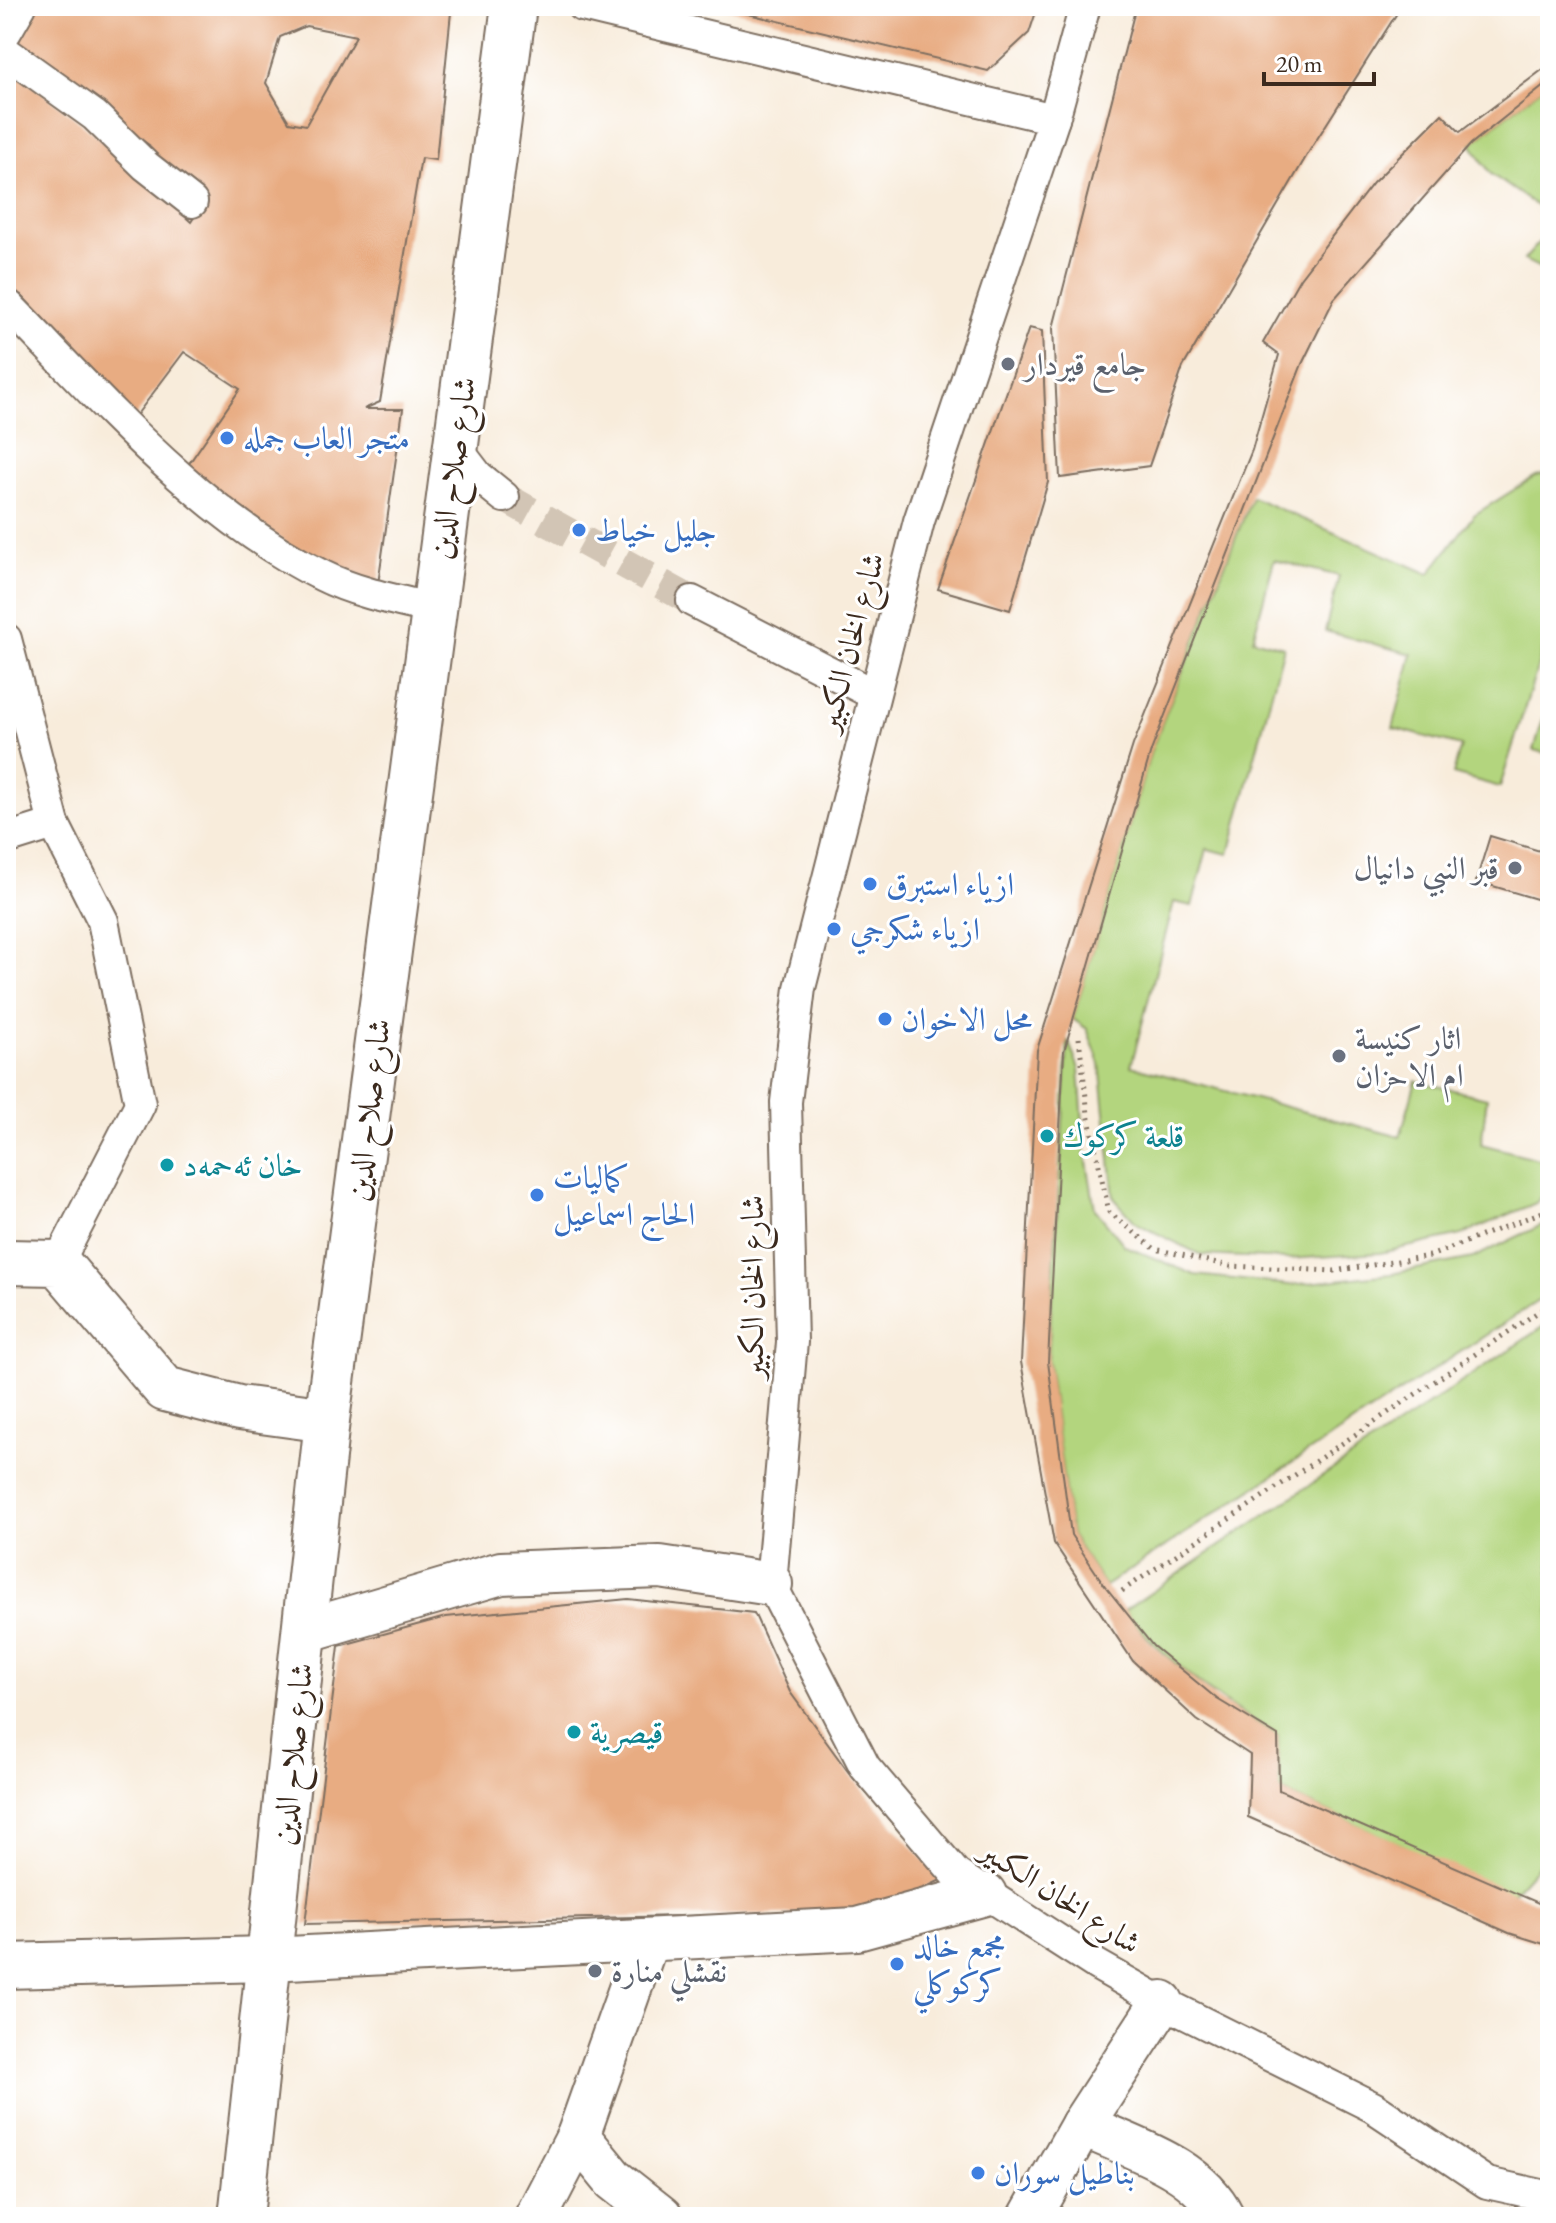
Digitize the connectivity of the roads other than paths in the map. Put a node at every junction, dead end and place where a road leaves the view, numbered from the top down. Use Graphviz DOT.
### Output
graph roads {
  1 [pos="21,6"];
  2 [pos="582,6"];
  3 [pos="1085,6"];
  4 [pos="506,8"];
  5 [pos="6,32"];
  6 [pos="6,52"];
  7 [pos="1054,119"];
  8 [pos="192,202"];
  9 [pos="9,306"];
  10 [pos="455,446"];
  11 [pos="504,497"];
  12 [pos="692,601"];
  13 [pos="434,609"];
  14 [pos="6,639"];
  15 [pos="873,694"];
  16 [pos="54,824"];
  17 [pos="6,839"];
  18 [pos="6,1262"];
  19 [pos="58,1263"];
  20 [pos="327,1420"];
  21 [pos="771,1584"];
  22 [pos="305,1631"];
  23 [pos="985,1894"];
  24 [pos="647,1941"];
  25 [pos="269,1959"];
  26 [pos="6,1966"];
  27 [pos="1162,2002"];
  28 [pos="1082,2125"];
  29 [pos="578,2136"];
  30 [pos="1550,2197"];
  31 [pos="241,2217"];
  32 [pos="536,2217"];
  33 [pos="661,2217"];
  34 [pos="1030,2217"];
  35 [pos="1223,2217"];
  1 -- 5 [label="street"];
  2 -- 7 [label="street"];
  3 -- 7 [label="street, شارع الخان الكبير"];
  4 -- 10 [label="street, شارع صلاح الدين"];
  6 -- 8 [label="street"];
  7 -- 15 [label="street, شارع الخان الكبير"];
  9 -- 13 [label="street"];
  10 -- 11 [label="street"];
  10 -- 13 [label="street, شارع صلاح الدين"];
  12 -- 15 [label="street"];
  13 -- 20 [label="street, شارع صلاح الدين"];
  14 -- 16 [label="street"];
  15 -- 21 [label="street, شارع الخان الكبير"];
  16 -- 17 [label="street"];
  16 -- 19 [label="street"];
  18 -- 19 [label="street"];
  19 -- 20 [label="street"];
  20 -- 22 [label="street, شارع صلاح الدين"];
  21 -- 22 [label="street"];
  21 -- 23 [label="street, شارع الخان الكبير"];
  22 -- 25 [label="street, شارع صلاح الدين"];
  23 -- 24 [label="street"];
  23 -- 27 [label="street, شارع الخان الكبير"];
  24 -- 25 [label="street"];
  24 -- 29 [label="street"];
  25 -- 26 [label="street"];
  25 -- 31 [label="street, شارع صلاح الدين"];
  27 -- 28 [label="street"];
  27 -- 30 [label="street, شارع الخان الكبير"];
  28 -- 34 [label="street"];
  28 -- 35 [label="street"];
  29 -- 32 [label="street"];
  29 -- 33 [label="street"];
}
